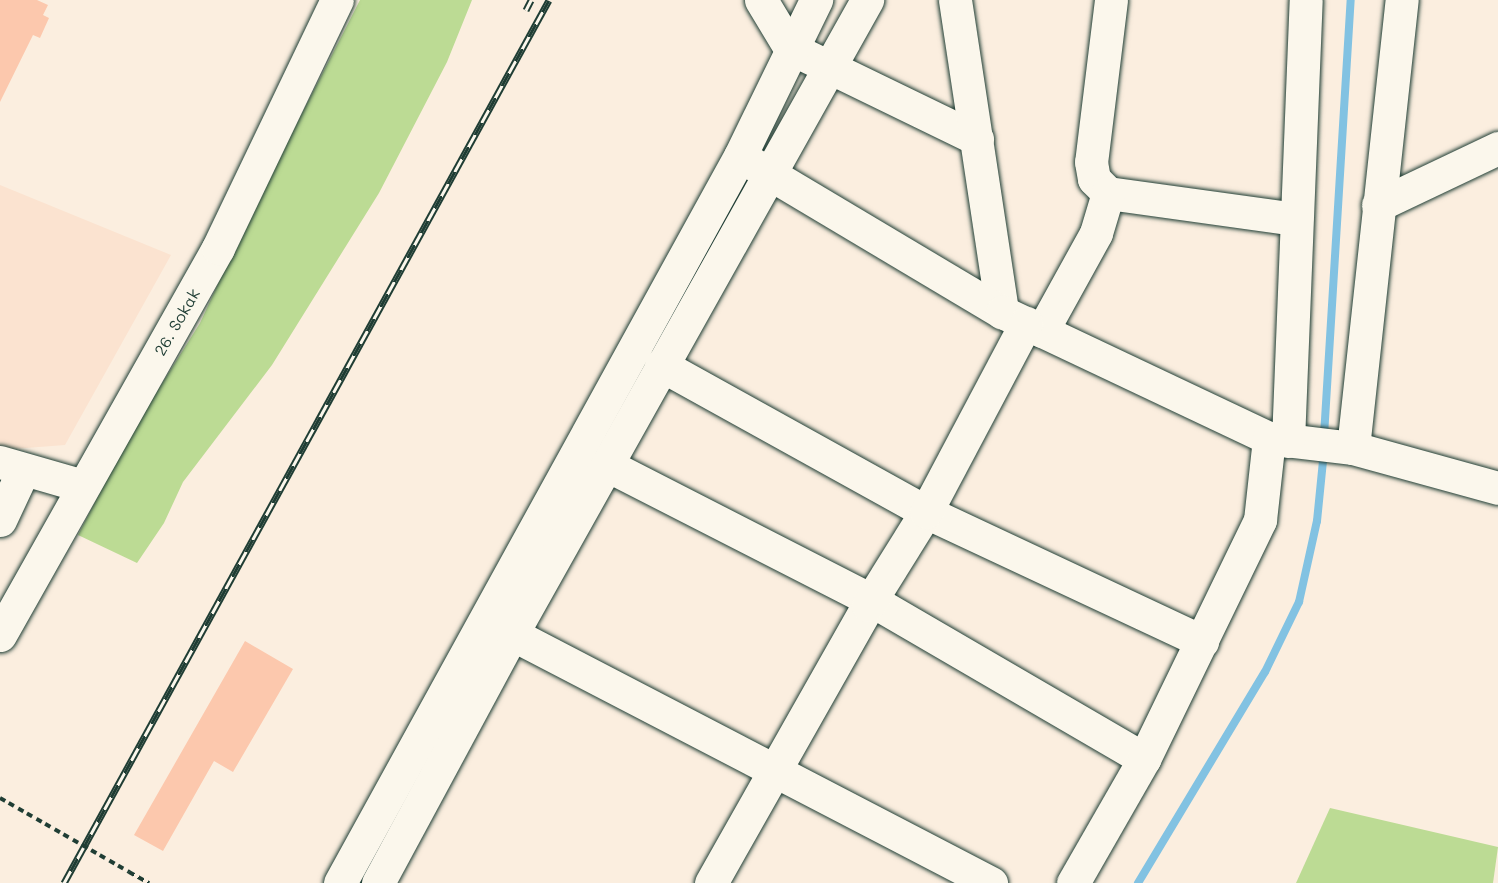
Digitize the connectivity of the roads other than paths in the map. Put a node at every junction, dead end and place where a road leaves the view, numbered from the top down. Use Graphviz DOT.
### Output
graph roads {
  1 [pos="338,0"];
  2 [pos="761,0"];
  3 [pos="816,0"];
  4 [pos="867,0"];
  5 [pos="955,0"];
  6 [pos="1112,0"];
  7 [pos="1306,0"];
  8 [pos="1401,0"];
  9 [pos="790,48"];
  10 [pos="830,67"];
  11 [pos="977,140"];
  12 [pos="1498,148"];
  13 [pos="740,156"];
  14 [pos="769,177"];
  15 [pos="1108,194"];
  16 [pos="1378,205"];
  17 [pos="1296,219"];
  18 [pos="1024,322"];
  19 [pos="661,365"];
  20 [pos="1285,441"];
  21 [pos="1344,446"];
  22 [pos="609,466"];
  23 [pos="12,467"];
  24 [pos="82,486"];
  25 [pos="1498,488"];
  26 [pos="926,512"];
  27 [pos="0,520"];
  28 [pos="871,600"];
  29 [pos="512,634"];
  30 [pos="0,635"];
  31 [pos="1202,641"];
  32 [pos="1144,759"];
  33 [pos="777,771"];
  34 [pos="340,883"];
  35 [pos="378,883"];
  36 [pos="711,883"];
  37 [pos="991,883"];
  38 [pos="1072,883"];
  1 -- 24 [label="street, 26. Sokak"];
  2 -- 9 [label="street"];
  3 -- 9 [label="street"];
  4 -- 10 [label="street"];
  5 -- 11 [label="street"];
  6 -- 15 [label="street"];
  7 -- 17 [label="street"];
  8 -- 16 [label="street"];
  9 -- 10 [label="street"];
  9 -- 13 [label="street"];
  10 -- 11 [label="street"];
  10 -- 14 [label="street"];
  11 -- 18 [label="street"];
  12 -- 16 [label="street"];
  13 -- 14 [label="street"];
  13 -- 34 [label="street"];
  14 -- 18 [label="street"];
  14 -- 19 [label="street"];
  15 -- 17 [label="street"];
  15 -- 18 [label="street"];
  16 -- 21 [label="street"];
  17 -- 20 [label="street"];
  18 -- 20 [label="street"];
  18 -- 26 [label="street"];
  19 -- 22 [label="street"];
  19 -- 26 [label="street"];
  20 -- 21 [label="street"];
  20 -- 31 [label="street"];
  21 -- 25 [label="street"];
  22 -- 28 [label="street"];
  22 -- 29 [label="street"];
  23 -- 24 [label="street"];
  23 -- 27 [label="street"];
  24 -- 30 [label="street, 26. Sokak"];
  26 -- 28 [label="street"];
  26 -- 31 [label="street"];
  28 -- 32 [label="street"];
  28 -- 33 [label="street"];
  29 -- 33 [label="street"];
  29 -- 35 [label="street"];
  31 -- 32 [label="street"];
  32 -- 38 [label="street"];
  33 -- 36 [label="street"];
  33 -- 37 [label="street"];
}
